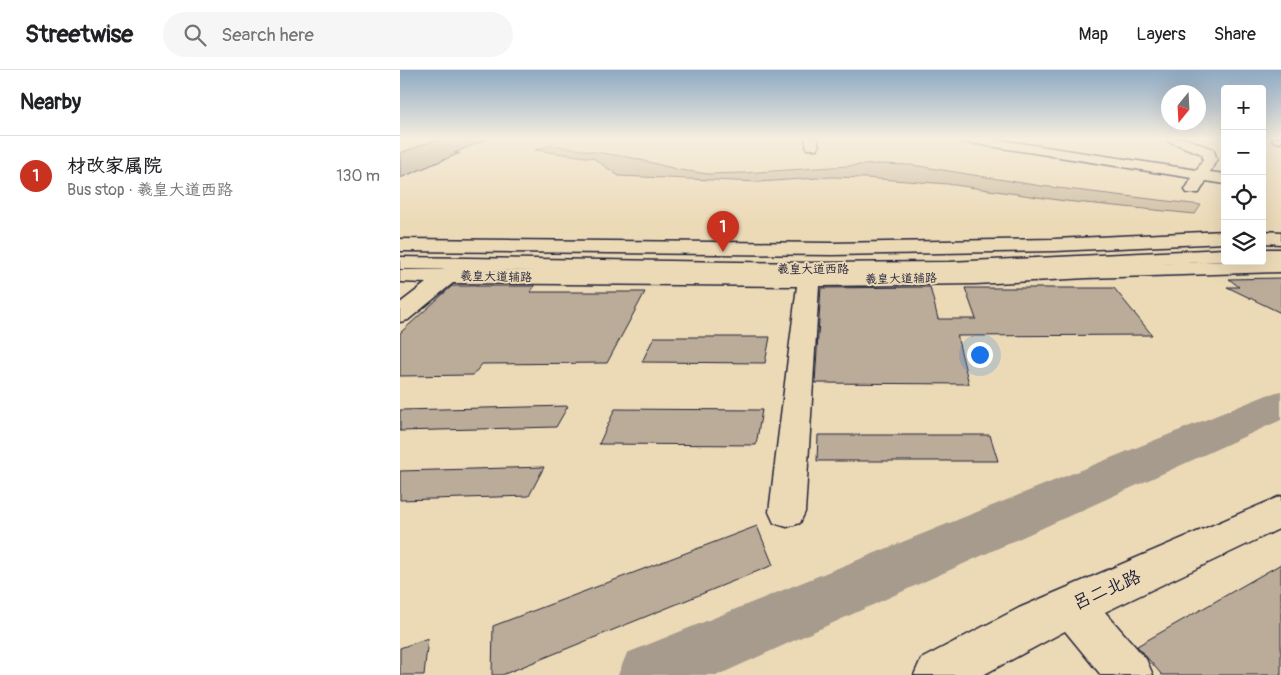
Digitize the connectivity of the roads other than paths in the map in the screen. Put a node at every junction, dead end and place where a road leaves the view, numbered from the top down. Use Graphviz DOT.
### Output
graph roads {
  1 [pos="1149,166"];
  2 [pos="1206,166"];
  3 [pos="1201,175"];
  4 [pos="1221,178"];
  5 [pos="1191,192"];
  6 [pos="1221,237"];
  7 [pos="1266,237"];
  8 [pos="1281,238"];
  9 [pos="400,245"];
  10 [pos="1221,246"];
  11 [pos="1266,246"];
  12 [pos="1281,246"];
  13 [pos="400,254"];
  14 [pos="1221,255"];
  15 [pos="1266,255"];
  16 [pos="1281,255"];
  17 [pos="400,263"];
  18 [pos="459,265"];
  19 [pos="1281,266"];
  20 [pos="400,276"];
  21 [pos="809,280"];
  22 [pos="400,315"];
  23 [pos="1281,511"];
  24 [pos="787,512"];
  25 [pos="1072,606"];
  26 [pos="937,675"];
  27 [pos="1130,675"];
  1 -- 3 [label="main road"];
  2 -- 3 [label="main road"];
  3 -- 4 [label="main road"];
  3 -- 5 [label="main road"];
  6 -- 9 [label="main road"];
  7 -- 8 [label="main road"];
  10 -- 18 [label="main road, 羲皇大道西路"];
  11 -- 12 [label="main road"];
  13 -- 18 [label="main road, 羲皇大道西路"];
  14 -- 18 [label="main road, 羲皇大道西路"];
  15 -- 16 [label="main road"];
  17 -- 18 [label="main road, 羲皇大道西路"];
  18 -- 20 [label="main road, 羲皇大道辅路"];
  18 -- 21 [label="main road, 羲皇大道辅路"];
  18 -- 22 [label="main road"];
  19 -- 21 [label="main road, 羲皇大道辅路"];
  21 -- 24 [label="main road"];
  23 -- 25 [label="main road, 吕二北路"];
  25 -- 26 [label="main road, 吕二北路"];
  25 -- 27 [label="main road"];
}
